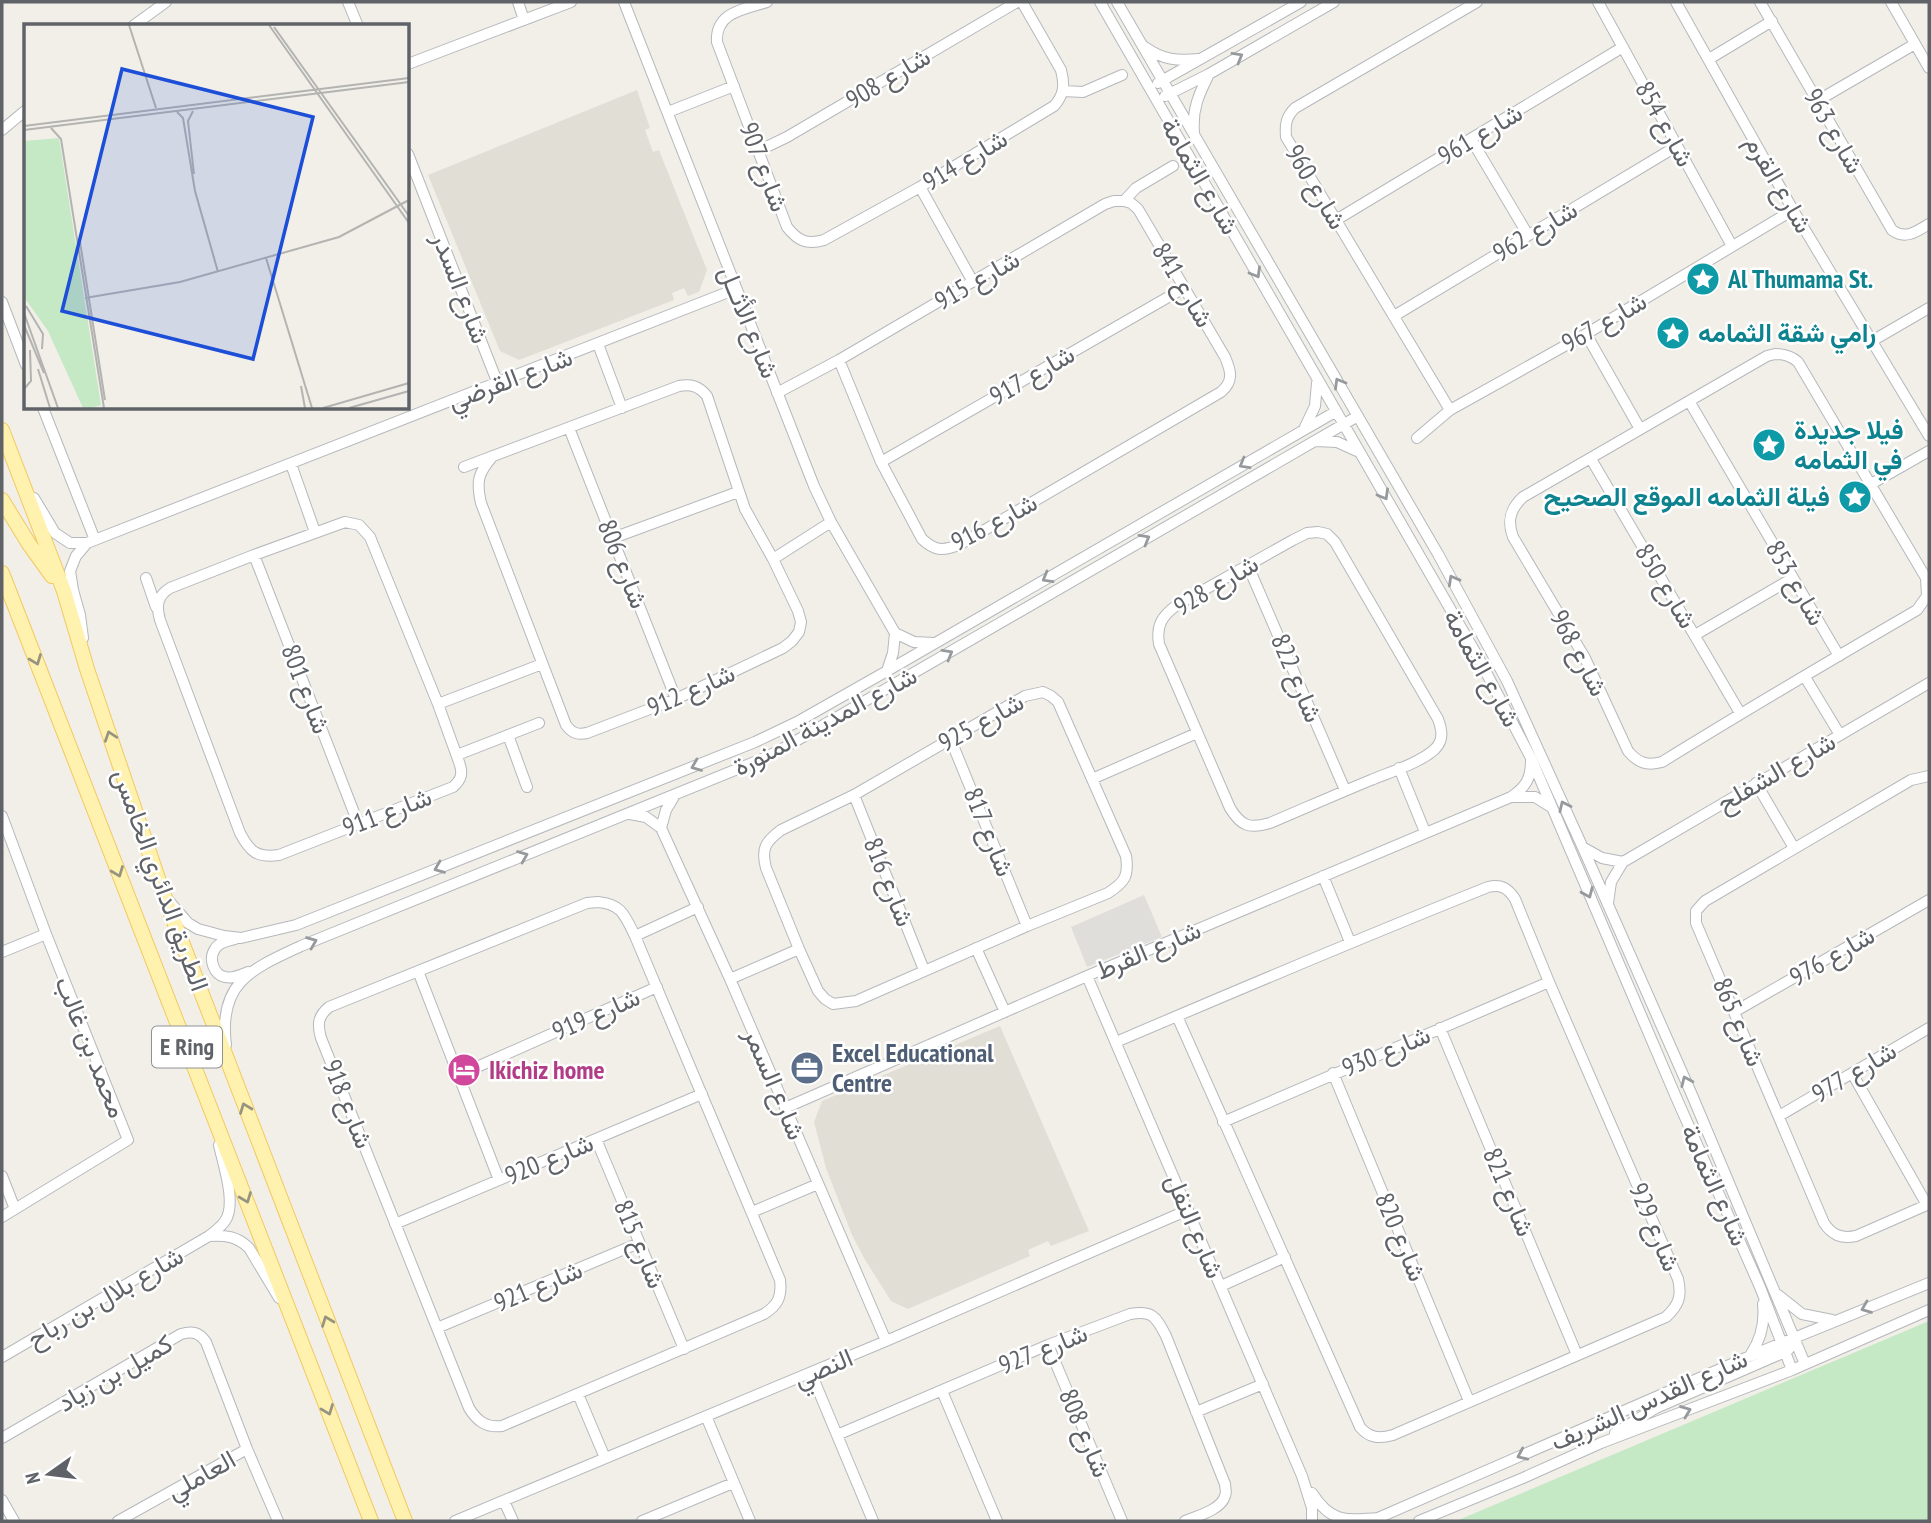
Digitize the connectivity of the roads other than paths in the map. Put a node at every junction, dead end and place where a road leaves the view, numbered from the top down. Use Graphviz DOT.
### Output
graph roads {
  1 [pos="166,2"];
  2 [pos="348,2"];
  3 [pos="517,2"];
  4 [pos="571,2"];
  5 [pos="624,2"];
  6 [pos="767,2"];
  7 [pos="1019,2"];
  8 [pos="1100,2"];
  9 [pos="1108,2"];
  10 [pos="1116,2"];
  11 [pos="1301,2"];
  12 [pos="1334,2"];
  13 [pos="1477,2"];
  14 [pos="1598,2"];
  15 [pos="1676,2"];
  16 [pos="1760,2"];
  17 [pos="1891,2"];
  18 [pos="524,20"];
  19 [pos="1772,22"];
  20 [pos="136,24"];
  21 [pos="357,24"];
  22 [pos="1916,44"];
  23 [pos="1142,45"];
  24 [pos="1623,47"];
  25 [pos="1202,59"];
  26 [pos="1709,59"];
  27 [pos="410,63"];
  28 [pos="1929,68"];
  29 [pos="1209,74"];
  30 [pos="1122,75"];
  31 [pos="1156,84"];
  32 [pos="734,86"];
  33 [pos="1063,90"];
  34 [pos="1171,93"];
  35 [pos="1156,100"];
  36 [pos="1817,101"];
  37 [pos="24,112"];
  38 [pos="668,112"];
  39 [pos="2,130"];
  40 [pos="1194,135"];
  41 [pos="1471,139"];
  42 [pos="1677,146"];
  43 [pos="758,151"];
  44 [pos="410,159"];
  45 [pos="1174,166"];
  46 [pos="920,187"];
  47 [pos="1124,201"];
  48 [pos="1793,210"];
  49 [pos="1336,220"];
  50 [pos="1929,224"];
  51 [pos="1528,235"];
  52 [pos="803,242"];
  53 [pos="1732,246"];
  54 [pos="973,282"];
  55 [pos="1184,288"];
  56 [pos="736,289"];
  57 [pos="2,302"];
  58 [pos="1929,308"];
  59 [pos="1394,316"];
  60 [pos="1586,334"];
  61 [pos="1872,341"];
  62 [pos="598,344"];
  63 [pos="839,359"];
  64 [pos="24,360"];
  65 [pos="1231,378"];
  66 [pos="1316,379"];
  67 [pos="498,383"];
  68 [pos="777,393"];
  69 [pos="1689,401"];
  70 [pos="622,408"];
  71 [pos="44,410"];
  72 [pos="1450,410"];
  73 [pos="1335,412"];
  74 [pos="1351,420"];
  75 [pos="569,428"];
  76 [pos="1640,429"];
  77 [pos="2,430"];
  78 [pos="1303,430"];
  79 [pos="1929,436"];
  80 [pos="1417,438"];
  81 [pos="1313,441"];
  82 [pos="1929,451"];
  83 [pos="10,452"];
  84 [pos="1359,452"];
  85 [pos="493,456"];
  86 [pos="1591,459"];
  87 [pos="881,462"];
  88 [pos="291,464"];
  89 [pos="464,467"];
  90 [pos="1871,484"];
  91 [pos="738,492"];
  92 [pos="2,500"];
  93 [pos="831,522"];
  94 [pos="315,532"];
  95 [pos="612,538"];
  96 [pos="91,542"];
  97 [pos="254,555"];
  98 [pos="773,559"];
  99 [pos="1248,566"];
  100 [pos="2,573"];
  101 [pos="146,578"];
  102 [pos="1793,578"];
  103 [pos="64,591"];
  104 [pos="2,593"];
  105 [pos="157,610"];
  106 [pos="895,633"];
  107 [pos="1695,635"];
  108 [pos="26,636"];
  109 [pos="935,643"];
  110 [pos="1839,656"];
  111 [pos="542,664"];
  112 [pos="87,668"];
  113 [pos="887,671"];
  114 [pos="1805,677"];
  115 [pos="1929,683"];
  116 [pos="676,699"];
  117 [pos="438,704"];
  118 [pos="1740,713"];
  119 [pos="539,723"];
  120 [pos="1197,733"];
  121 [pos="508,735"];
  122 [pos="1840,735"];
  123 [pos="950,738"];
  124 [pos="457,755"];
  125 [pos="1531,758"];
  126 [pos="1399,768"];
  127 [pos="1929,776"];
  128 [pos="1092,779"];
  129 [pos="1756,783"];
  130 [pos="527,787"];
  131 [pos="1345,790"];
  132 [pos="676,794"];
  133 [pos="855,795"];
  134 [pos="1511,797"];
  135 [pos="1551,807"];
  136 [pos="628,814"];
  137 [pos="2,816"];
  138 [pos="358,823"];
  139 [pos="661,828"];
  140 [pos="1425,832"];
  141 [pos="1583,848"];
  142 [pos="1794,848"];
  143 [pos="1623,862"];
  144 [pos="1323,876"];
  145 [pos="163,893"];
  146 [pos="1929,900"];
  147 [pos="1608,906"];
  148 [pos="698,907"];
  149 [pos="1027,926"];
  150 [pos="46,934"];
  151 [pos="635,936"];
  152 [pos="241,938"];
  153 [pos="1350,942"];
  154 [pos="976,948"];
  155 [pos="799,949"];
  156 [pos="2,952"];
  157 [pos="924,970"];
  158 [pos="250,971"];
  159 [pos="418,971"];
  160 [pos="1087,976"];
  161 [pos="730,979"];
  162 [pos="1549,982"];
  163 [pos="657,987"];
  164 [pos="1005,1012"];
  165 [pos="1734,1012"];
  166 [pos="1177,1016"];
  167 [pos="1440,1028"];
  168 [pos="1929,1028"];
  169 [pos="1116,1042"];
  170 [pos="1333,1073"];
  171 [pos="1852,1073"];
  172 [pos="232,1075"];
  173 [pos="459,1075"];
  174 [pos="702,1094"];
  175 [pos="785,1108"];
  176 [pos="214,1116"];
  177 [pos="1779,1116"];
  178 [pos="1223,1122"];
  179 [pos="596,1139"];
  180 [pos="2,1176"];
  181 [pos="499,1180"];
  182 [pos="818,1184"];
  183 [pos="1928,1205"];
  184 [pos="15,1209"];
  185 [pos="1188,1210"];
  186 [pos="752,1212"];
  187 [pos="2,1217"];
  188 [pos="395,1224"];
  189 [pos="209,1236"];
  190 [pos="639,1243"];
  191 [pos="1285,1257"];
  192 [pos="1929,1283"];
  193 [pos="1221,1286"];
  194 [pos="1760,1287"];
  195 [pos="1773,1287"];
  196 [pos="1929,1310"];
  197 [pos="1834,1321"];
  198 [pos="437,1328"];
  199 [pos="298,1330"];
  200 [pos="1794,1338"];
  201 [pos="886,1341"];
  202 [pos="1048,1345"];
  203 [pos="1783,1347"];
  204 [pos="684,1349"];
  205 [pos="1577,1356"];
  206 [pos="1750,1356"];
  207 [pos="2,1357"];
  208 [pos="1805,1364"];
  209 [pos="1792,1370"];
  210 [pos="811,1373"];
  211 [pos="1263,1384"];
  212 [pos="942,1391"];
  213 [pos="578,1394"];
  214 [pos="1469,1401"];
  215 [pos="1196,1412"];
  216 [pos="706,1416"];
  217 [pos="837,1435"];
  218 [pos="2,1438"];
  219 [pos="1601,1443"];
  220 [pos="247,1449"];
  221 [pos="605,1458"];
  222 [pos="1302,1476"];
  223 [pos="733,1483"];
  224 [pos="2,1500"];
  225 [pos="504,1502"];
  226 [pos="1375,1520"];
  227 [pos="14,1521"];
  228 [pos="118,1521"];
  229 [pos="278,1521"];
  230 [pos="371,1521"];
  231 [pos="405,1521"];
  232 [pos="455,1521"];
  233 [pos="513,1521"];
  234 [pos="642,1521"];
  235 [pos="750,1521"];
  236 [pos="873,1521"];
  237 [pos="997,1521"];
  238 [pos="1122,1521"];
  239 [pos="1185,1521"];
  240 [pos="1312,1521"];
  241 [pos="1419,1521"];
  1 -- 20 [label="street"];
  2 -- 21 [label="street"];
  3 -- 18 [label="street"];
  4 -- 18 [label="street"];
  5 -- 38 [label="street, شارع الأثــل"];
  6 -- 32 [label="street, شارع 907"];
  7 -- 33 [label="street"];
  7 -- 43 [label="street, شارع 908"];
  8 -- 31 [label="street, شارع الثمامة"];
  9 -- 31 [label="street"];
  10 -- 23 [label="street, شارع الثمامة"];
  11 -- 25 [label="street"];
  29 -- 12 [label="street, one-way"];
  13 -- 49 [label="street, شارع 960"];
  14 -- 24 [label="street, شارع 854"];
  15 -- 26 [label="street, شارع القرم"];
  16 -- 19 [label="street, شارع 963"];
  17 -- 22 [label="street"];
  18 -- 27 [label="street"];
  19 -- 26 [label="street"];
  19 -- 36 [label="street, شارع 963"];
  22 -- 28 [label="street"];
  22 -- 36 [label="street"];
  23 -- 25 [label="street"];
  23 -- 31 [label="street, شارع الثمامة"];
  24 -- 41 [label="street, شارع 961"];
  24 -- 42 [label="street, شارع 854"];
  25 -- 31 [label="street"];
  26 -- 48 [label="street, شارع القرم"];
  29 -- 34 [label="street"];
  29 -- 40 [label="street"];
  30 -- 33 [label="street"];
  31 -- 34 [label="street"];
  31 -- 35 [label="street, شارع الثمامة"];
  32 -- 38 [label="street"];
  32 -- 43 [label="street, شارع 907"];
  33 -- 46 [label="street, شارع 914"];
  34 -- 35 [label="street"];
  34 -- 40 [label="street, شارع الثمامة"];
  35 -- 66 [label="street, شارع الثمامة, one-way"];
  36 -- 50 [label="street, شارع 963"];
  37 -- 39 [label="street"];
  38 -- 56 [label="street, شارع الأثــل"];
  74 -- 40 [label="street, شارع الثمامة, one-way"];
  41 -- 49 [label="street, شارع 961"];
  41 -- 51 [label="street"];
  42 -- 51 [label="street, شارع 962"];
  42 -- 53 [label="street, شارع 854"];
  43 -- 52 [label="street, شارع 907"];
  44 -- 67 [label="street, شارع السدر"];
  45 -- 47 [label="street, شارع 915"];
  46 -- 52 [label="street, شارع 914"];
  46 -- 54 [label="street"];
  47 -- 54 [label="street, شارع 915"];
  47 -- 55 [label="street, شارع 841"];
  48 -- 53 [label="street, شارع 967"];
  48 -- 61 [label="street, شارع القرم"];
  49 -- 59 [label="street, شارع 960"];
  51 -- 59 [label="street, شارع 962"];
  53 -- 60 [label="street, شارع 967"];
  54 -- 63 [label="street, شارع 915"];
  55 -- 65 [label="street, شارع 841"];
  55 -- 87 [label="street, شارع 917"];
  56 -- 62 [label="street, شارع القرضي"];
  56 -- 68 [label="street, شارع الأثــل"];
  57 -- 64 [label="street"];
  58 -- 61 [label="street"];
  59 -- 72 [label="street, شارع 960"];
  60 -- 72 [label="street, شارع 967"];
  60 -- 76 [label="street"];
  61 -- 79 [label="street, شارع القرم"];
  62 -- 67 [label="street, شارع القرضي"];
  62 -- 70 [label="street"];
  63 -- 68 [label="street, شارع 915"];
  63 -- 87 [label="street, شارع 916"];
  65 -- 87 [label="street, شارع 916"];
  66 -- 73 [label="street, شارع الثمامة"];
  66 -- 78 [label="street"];
  67 -- 88 [label="street, شارع القرضي"];
  68 -- 93 [label="street, شارع الأثــل"];
  69 -- 76 [label="street, شارع 968"];
  69 -- 90 [label="street, شارع 968"];
  69 -- 102 [label="street, شارع 853"];
  70 -- 75 [label="street, شارع 912"];
  70 -- 91 [label="street, شارع 912"];
  71 -- 96 [label="street"];
  72 -- 80 [label="street, شارع 967"];
  73 -- 74 [label="street, شارع الثمامة"];
  73 -- 78 [label="street, شارع المدينة المنورة"];
  74 -- 81 [label="street, شارع المدينة المنورة"];
  74 -- 84 [label="street, شارع الثمامة"];
  141 -- 74 [label="street, شارع الثمامة, one-way"];
  75 -- 85 [label="street, شارع 912"];
  75 -- 95 [label="street, شارع 806"];
  76 -- 86 [label="street, شارع 968"];
  77 -- 83 [label="main road, الطريق الدائري الخامس / E Ring"];
  78 -- 109 [label="street, شارع المدينة المنورة, one-way"];
  81 -- 84 [label="street"];
  132 -- 81 [label="street, شارع المدينة المنورة, one-way"];
  82 -- 90 [label="street"];
  83 -- 96 [label="street"];
  83 -- 103 [label="main road, الطريق الدائري الخامس / E Ring"];
  84 -- 125 [label="street, شارع الثمامة, one-way"];
  85 -- 89 [label="street, شارع 912"];
  85 -- 111 [label="street, شارع 912"];
  86 -- 107 [label="street, شارع 850"];
  86 -- 118 [label="street, شارع 968"];
  88 -- 94 [label="street"];
  88 -- 96 [label="street, شارع القرضي"];
  90 -- 110 [label="street, شارع 968"];
  91 -- 95 [label="street"];
  91 -- 98 [label="street, شارع 912"];
  92 -- 103 [label="main road"];
  93 -- 98 [label="street"];
  93 -- 106 [label="street, شارع الأثــل"];
  94 -- 97 [label="street, شارع 911"];
  94 -- 117 [label="street, شارع 911"];
  95 -- 116 [label="street, شارع 806"];
  96 -- 112 [label="street"];
  97 -- 105 [label="street, شارع 911"];
  97 -- 138 [label="street, شارع 801"];
  98 -- 116 [label="street, شارع 912"];
  99 -- 120 [label="street, شارع 928"];
  99 -- 126 [label="street, شارع 928"];
  99 -- 131 [label="street, شارع 822"];
  100 -- 108 [label="main road, الطريق الدائري الخامس / E Ring"];
  101 -- 105 [label="street, شارع 911"];
  102 -- 107 [label="street"];
  102 -- 110 [label="street, شارع 853"];
  103 -- 112 [label="main road, الطريق الدائري الخامس / E Ring"];
  104 -- 108 [label="street"];
  105 -- 138 [label="street, شارع 911"];
  106 -- 109 [label="street"];
  106 -- 113 [label="street"];
  107 -- 118 [label="street, شارع 850"];
  108 -- 176 [label="main road, الطريق الدائري الخامس / E Ring, one-way"];
  109 -- 113 [label="street, شارع المدينة المنورة"];
  110 -- 114 [label="street, شارع 968"];
  111 -- 116 [label="street, شارع 912"];
  111 -- 117 [label="street"];
  145 -- 112 [label="main road, الطريق الدائري الخامس / E Ring, one-way"];
  113 -- 152 [label="street, شارع المدينة المنورة, one-way"];
  114 -- 118 [label="street, شارع 968"];
  114 -- 122 [label="street"];
  115 -- 122 [label="street, شارع الشفلح"];
  117 -- 124 [label="street, شارع 911"];
  119 -- 121 [label="street"];
  120 -- 128 [label="street"];
  120 -- 131 [label="street, شارع 928"];
  121 -- 124 [label="street"];
  121 -- 130 [label="street"];
  122 -- 129 [label="street, شارع الشفلح"];
  123 -- 128 [label="street, شارع 925"];
  123 -- 133 [label="street, شارع 925"];
  123 -- 149 [label="street, شارع 817"];
  124 -- 138 [label="street, شارع 911"];
  125 -- 134 [label="street"];
  125 -- 135 [label="street, شارع الثمامة"];
  126 -- 131 [label="street, شارع 928"];
  126 -- 140 [label="street"];
  127 -- 142 [label="street, شارع 865"];
  128 -- 149 [label="street, شارع 925"];
  129 -- 142 [label="street"];
  129 -- 143 [label="street, شارع الشفلح"];
  132 -- 136 [label="street, شارع المدينة المنورة"];
  132 -- 139 [label="street"];
  133 -- 155 [label="street, شارع 925"];
  133 -- 157 [label="street, شارع 816"];
  134 -- 135 [label="street"];
  134 -- 140 [label="street, شارع القرط"];
  135 -- 194 [label="street, شارع الثمامة, one-way"];
  136 -- 139 [label="street"];
  158 -- 136 [label="street, شارع المدينة المنورة, one-way"];
  137 -- 150 [label="street, محمد بن غالب"];
  139 -- 148 [label="street, شارع السمر"];
  140 -- 144 [label="street, شارع القرط"];
  141 -- 143 [label="street"];
  141 -- 147 [label="street, شارع الثمامة"];
  142 -- 165 [label="street, شارع 865"];
  143 -- 147 [label="street"];
  144 -- 153 [label="street"];
  144 -- 160 [label="street, شارع القرط"];
  145 -- 152 [label="street, شارع المدينة المنورة"];
  145 -- 172 [label="main road, الطريق الدائري الخامس / E Ring"];
  146 -- 165 [label="street, شارع 976"];
  195 -- 147 [label="street, شارع الثمامة, one-way"];
  148 -- 151 [label="street"];
  148 -- 161 [label="street, شارع السمر"];
  149 -- 154 [label="street, شارع 925"];
  150 -- 156 [label="street"];
  150 -- 184 [label="street, محمد بن غالب"];
  151 -- 159 [label="street, شارع 918"];
  151 -- 163 [label="street, شارع 918"];
  152 -- 158 [label="street"];
  153 -- 162 [label="street, شارع 929"];
  153 -- 166 [label="street, شارع 929"];
  154 -- 157 [label="street, شارع 925"];
  154 -- 164 [label="street"];
  155 -- 157 [label="street, شارع 925"];
  155 -- 161 [label="street"];
  158 -- 172 [label="street"];
  159 -- 173 [label="street"];
  159 -- 188 [label="street, شارع 918"];
  160 -- 164 [label="street, شارع القرط"];
  160 -- 169 [label="street, شارع النفل"];
  161 -- 175 [label="street, شارع السمر"];
  162 -- 167 [label="street, شارع 930"];
  162 -- 205 [label="street, شارع 929"];
  163 -- 173 [label="street, شارع 919"];
  163 -- 174 [label="street, شارع 918"];
  164 -- 175 [label="street, شارع القرط"];
  165 -- 177 [label="street, شارع 865"];
  166 -- 169 [label="street, شارع 929"];
  166 -- 178 [label="street, شارع 929"];
  167 -- 170 [label="street, شارع 930"];
  167 -- 205 [label="street, شارع 821"];
  168 -- 171 [label="street, شارع 977"];
  169 -- 185 [label="street, شارع النفل"];
  170 -- 178 [label="street, شارع 930"];
  170 -- 214 [label="street, شارع 820"];
  171 -- 177 [label="street, شارع 977"];
  171 -- 183 [label="street"];
  231 -- 172 [label="main road, الطريق الدائري الخامس / E Ring, one-way"];
  173 -- 181 [label="street"];
  174 -- 179 [label="street, شارع 920"];
  174 -- 186 [label="street, شارع 918"];
  175 -- 182 [label="street, شارع السمر"];
  176 -- 189 [label="street, شارع بلال بن رباح"];
  176 -- 199 [label="main road, الطريق الدائري الخامس / E Ring, one-way"];
  177 -- 183 [label="street, شارع 865"];
  178 -- 191 [label="street, شارع 929"];
  179 -- 181 [label="street, شارع 920"];
  179 -- 190 [label="street, شارع 815"];
  180 -- 184 [label="street"];
  181 -- 188 [label="street, شارع 920"];
  182 -- 186 [label="street"];
  182 -- 201 [label="street, شارع السمر"];
  184 -- 187 [label="street, محمد بن غالب"];
  185 -- 193 [label="street, شارع النفل"];
  185 -- 201 [label="street, النصي"];
  186 -- 204 [label="street, شارع 918"];
  188 -- 198 [label="street, شارع 918"];
  189 -- 199 [label="street, شارع بلال بن رباح"];
  189 -- 207 [label="street, شارع بلال بن رباح"];
  190 -- 198 [label="street, شارع 921"];
  190 -- 204 [label="street, شارع 815"];
  191 -- 193 [label="street"];
  191 -- 214 [label="street, شارع 929"];
  192 -- 197 [label="street, شارع القدس الشريف, one-way"];
  193 -- 211 [label="street, شارع النفل"];
  194 -- 203 [label="street, شارع الثمامة"];
  194 -- 206 [label="street"];
  195 -- 197 [label="street"];
  195 -- 200 [label="street, شارع الثمامة"];
  196 -- 208 [label="street, شارع القدس الشريف"];
  197 -- 200 [label="street, شارع القدس الشريف"];
  198 -- 213 [label="street, شارع 918"];
  199 -- 230 [label="main road, الطريق الدائري الخامس / E Ring, one-way"];
  200 -- 203 [label="street, شارع القدس الشريف"];
  200 -- 208 [label="street, شارع الثمامة"];
  201 -- 210 [label="street, النصي"];
  202 -- 212 [label="street, شارع 927"];
  202 -- 215 [label="street, شارع 927"];
  202 -- 238 [label="street, شارع 808"];
  203 -- 206 [label="street, شارع القدس الشريف"];
  203 -- 209 [label="street, شارع الثمامة"];
  203 -- 219 [label="street"];
  204 -- 213 [label="street, شارع 918"];
  205 -- 214 [label="street, شارع 929"];
  206 -- 226 [label="street, شارع القدس الشريف, one-way"];
  208 -- 209 [label="street, شارع القدس الشريف"];
  219 -- 209 [label="street, شارع القدس الشريف, one-way"];
  210 -- 216 [label="street, النصي"];
  210 -- 217 [label="street"];
  211 -- 215 [label="street"];
  211 -- 222 [label="street, شارع النفل"];
  212 -- 217 [label="street, شارع 927"];
  212 -- 237 [label="street"];
  213 -- 221 [label="street"];
  215 -- 239 [label="street, شارع 927"];
  216 -- 221 [label="street, النصي"];
  216 -- 223 [label="street"];
  217 -- 236 [label="street"];
  218 -- 220 [label="street, كميل بن زياد"];
  219 -- 241 [label="street, شارع القدس الشريف"];
  220 -- 228 [label="street, العاملي"];
  220 -- 229 [label="street, كميل بن زياد"];
  221 -- 225 [label="street, النصي"];
  222 -- 226 [label="street, شارع النفل"];
  222 -- 240 [label="street, شارع النفل"];
  223 -- 234 [label="street"];
  223 -- 235 [label="street"];
  224 -- 227 [label="street"];
  225 -- 232 [label="street, النصي"];
  225 -- 233 [label="street"];
}
